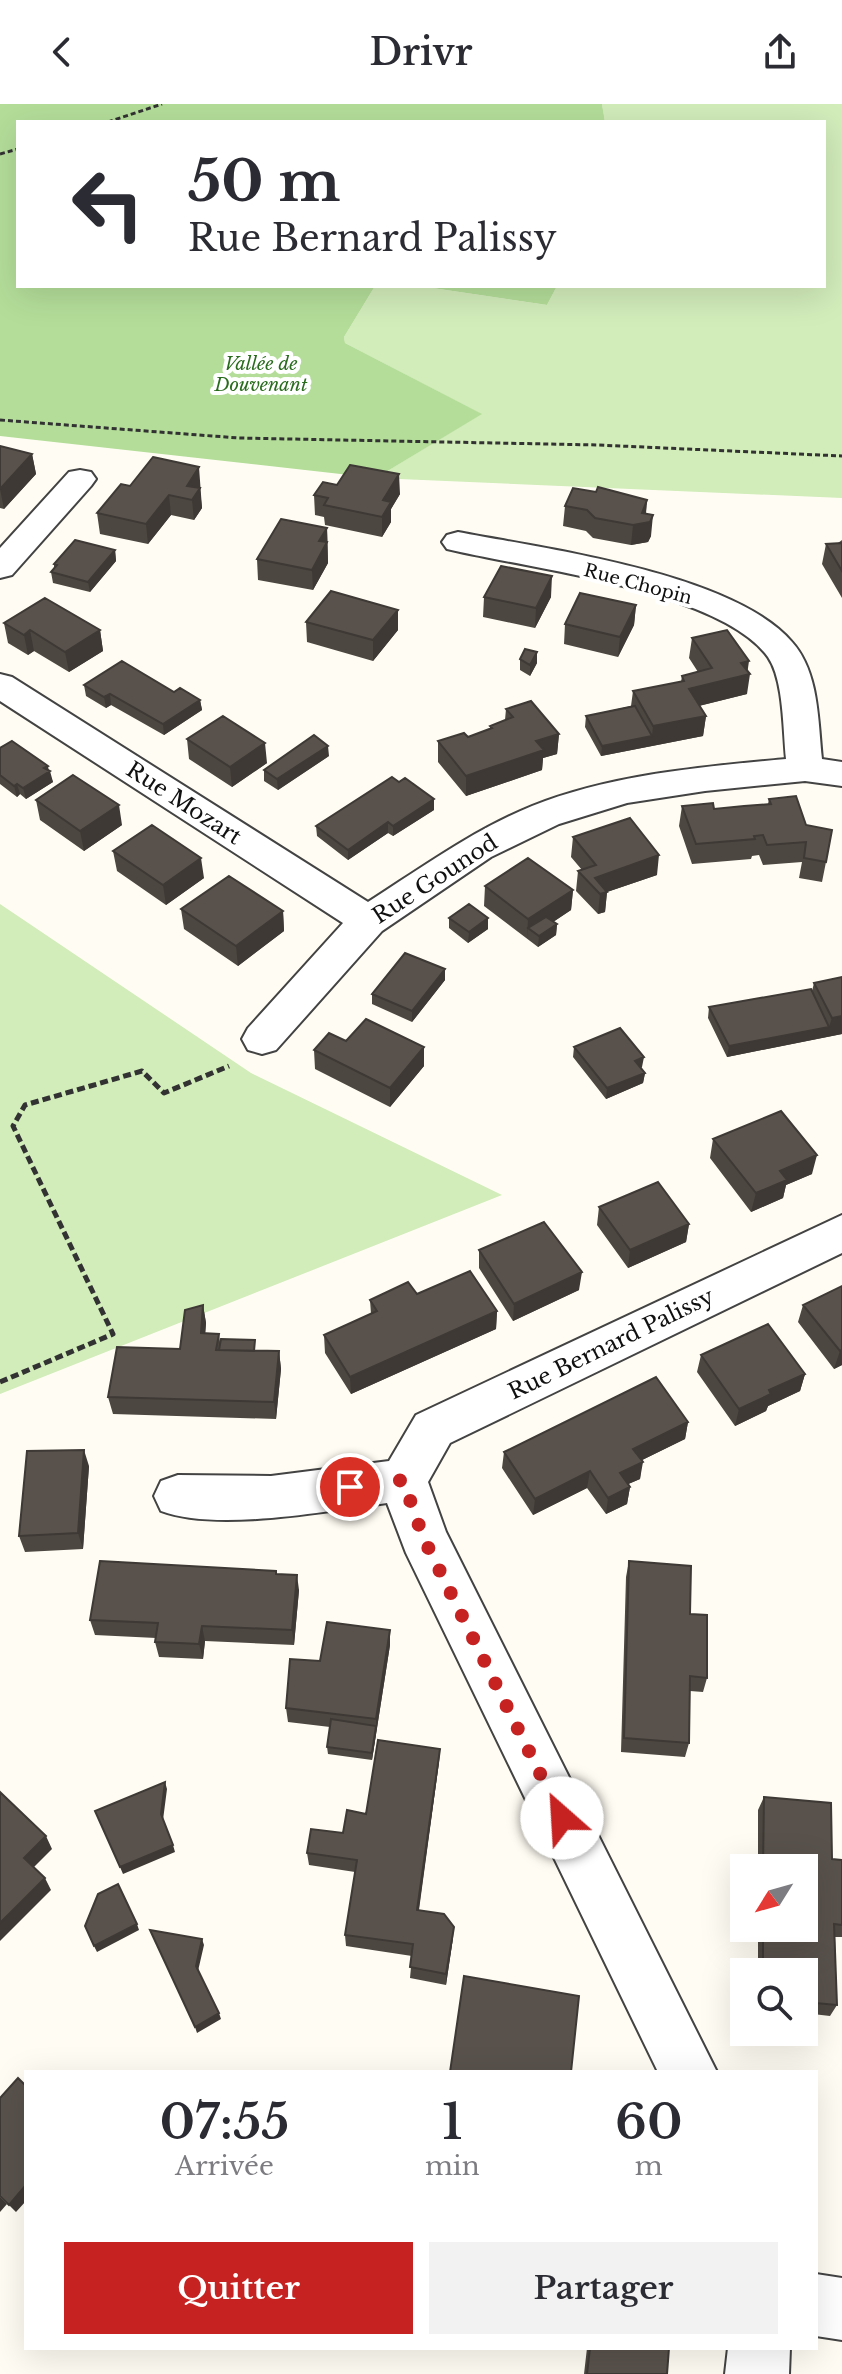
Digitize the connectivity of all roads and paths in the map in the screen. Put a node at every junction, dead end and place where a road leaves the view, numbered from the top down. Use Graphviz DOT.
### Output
graph roads {
  1 [pos="162,104"];
  2 [pos="114,120"];
  3 [pos="0,420"];
  4 [pos="842,456"];
  5 [pos="80,479"];
  6 [pos="458,542"];
  7 [pos="0,568"];
  8 [pos="0,685"];
  9 [pos="805,769"];
  10 [pos="842,774"];
  11 [pos="368,921"];
  12 [pos="262,1039"];
  13 [pos="842,1233"];
  14 [pos="0,1382"];
  15 [pos="403,1480"];
  16 [pos="178,1496"];
  17 [pos="687,2070"];
  18 [pos="818,2305"];
  19 [pos="842,2309"];
  20 [pos="759,2350"];
  21 [pos="757,2374"];
  1 -- 2 [label="path"];
  3 -- 4 [label="path"];
  5 -- 7 [label="street"];
  6 -- 9 [label="street, Rue Chopin"];
  8 -- 11 [label="street, Rue Mozart"];
  9 -- 10 [label="street, Rue Gounod"];
  9 -- 11 [label="street, Rue Gounod"];
  11 -- 12 [label="street, Rue Gounod"];
  12 -- 14 [label="path"];
  13 -- 15 [label="street, Rue Bernard Palissy"];
  15 -- 16 [label="street"];
  15 -- 17 [label="street"];
  18 -- 19 [label="street"];
  20 -- 21 [label="street"];
}
